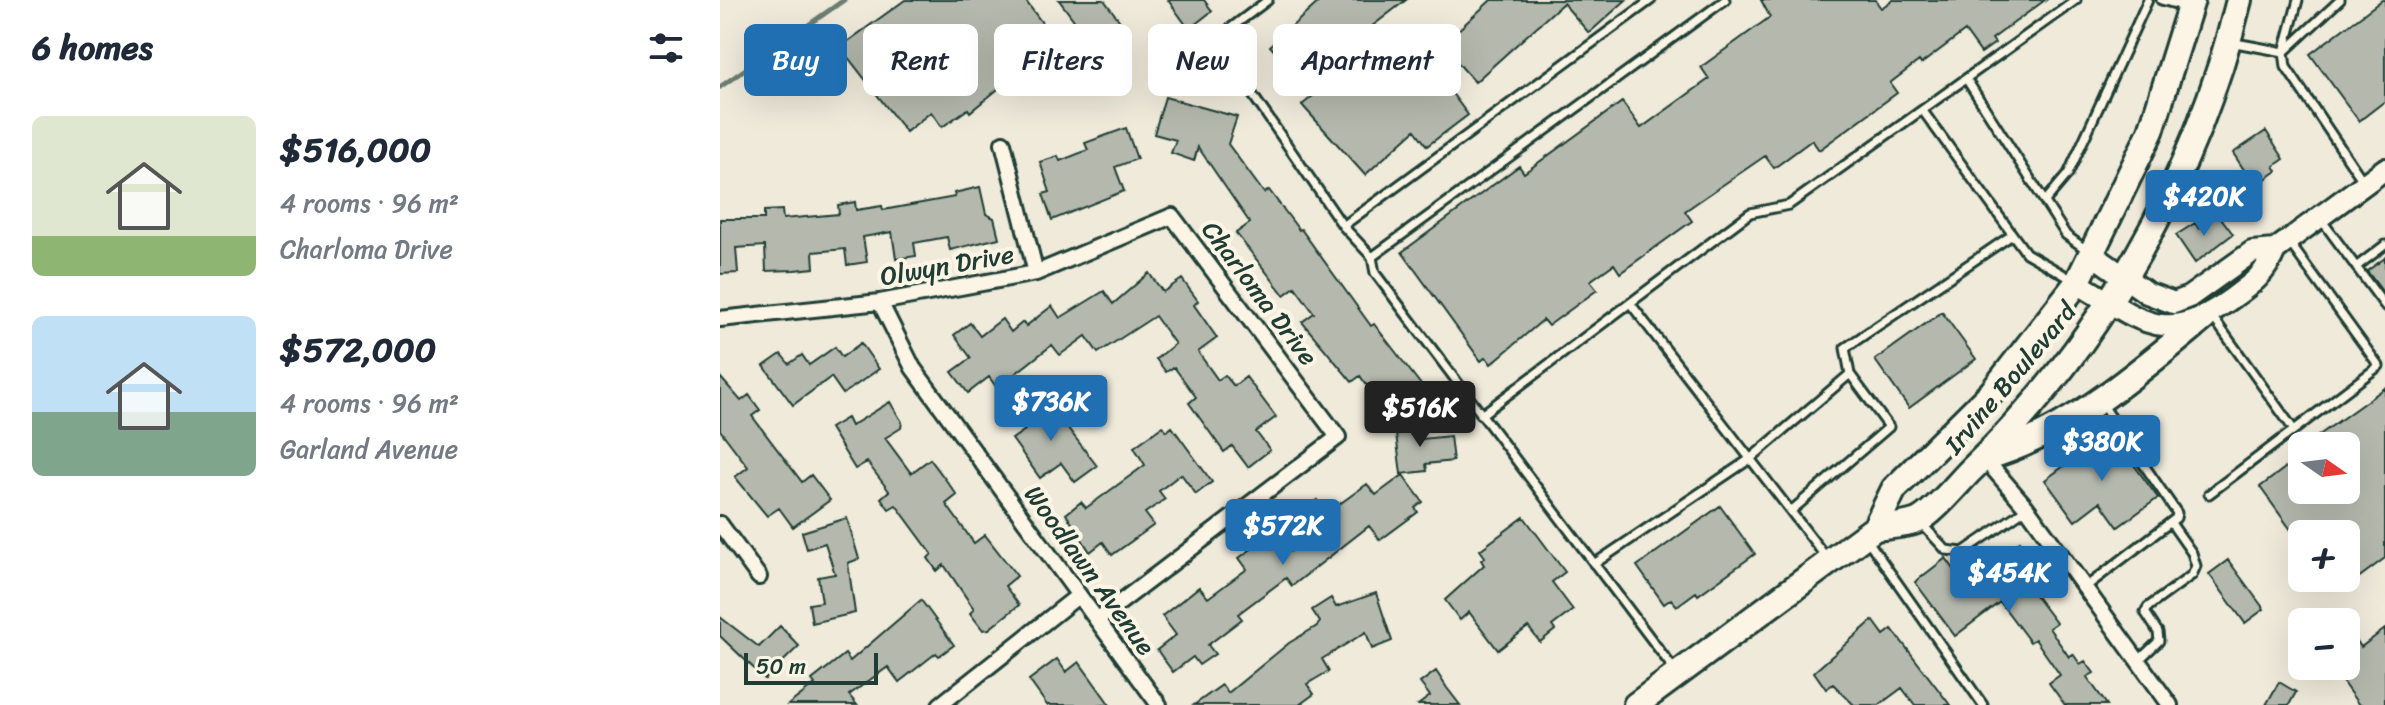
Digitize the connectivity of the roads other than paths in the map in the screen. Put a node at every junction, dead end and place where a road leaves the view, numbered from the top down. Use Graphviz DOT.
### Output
graph roads {
  1 [pos="1268,0"];
  2 [pos="1651,0"];
  3 [pos="1725,0"];
  4 [pos="2076,0"];
  5 [pos="2148,0"];
  6 [pos="2161,0"];
  7 [pos="2239,0"];
  8 [pos="2298,0"];
  9 [pos="2340,0"];
  10 [pos="2191,4"];
  11 [pos="2228,41"];
  12 [pos="2284,52"];
  13 [pos="1967,80"];
  14 [pos="1923,111"];
  15 [pos="1003,143"];
  16 [pos="2385,169"];
  17 [pos="2365,184"];
  18 [pos="2046,200"];
  19 [pos="1172,216"];
  20 [pos="2319,217"];
  21 [pos="1343,226"];
  22 [pos="2012,235"];
  23 [pos="2282,245"];
  24 [pos="2385,245"];
  25 [pos="2093,255"];
  26 [pos="1372,257"];
  27 [pos="2356,267"];
  28 [pos="1036,273"];
  29 [pos="2124,278"];
  30 [pos="2077,283"];
  31 [pos="2109,301"];
  32 [pos="880,302"];
  33 [pos="1630,303"];
  34 [pos="2385,306"];
  35 [pos="2207,316"];
  36 [pos="720,319"];
  37 [pos="1850,374"];
  38 [pos="2098,399"];
  39 [pos="1481,415"];
  40 [pos="2294,430"];
  41 [pos="1984,458"];
  42 [pos="1750,459"];
  43 [pos="2209,494"];
  44 [pos="2027,508"];
  45 [pos="1791,511"];
  46 [pos="1919,521"];
  47 [pos="2171,523"];
  48 [pos="720,524"];
  49 [pos="1870,532"];
  50 [pos="1830,562"];
  51 [pos="1594,564"];
  52 [pos="759,577"];
  53 [pos="2083,589"];
  54 [pos="1079,595"];
  55 [pos="1097,620"];
  56 [pos="2137,662"];
  57 [pos="1678,674"];
  58 [pos="940,705"];
  59 [pos="1159,705"];
  60 [pos="1636,705"];
  61 [pos="1983,705"];
  62 [pos="2170,705"];
  1 -- 21 [label="lane"];
  2 -- 21 [label="lane"];
  3 -- 26 [label="lane"];
  4 -- 13 [label="lane"];
  5 -- 18 [label="lane"];
  6 -- 10 [label="lane"];
  7 -- 11 [label="main road, Irvine Boulevard"];
  8 -- 12 [label="lane"];
  9 -- 12 [label="lane"];
  10 -- 25 [label="main road, Irvine Boulevard"];
  11 -- 12 [label="lane"];
  11 -- 29 [label="main road, Irvine Boulevard"];
  12 -- 17 [label="lane"];
  13 -- 14 [label="lane"];
  13 -- 18 [label="lane"];
  14 -- 22 [label="lane"];
  14 -- 33 [label="lane"];
  15 -- 28 [label="street"];
  16 -- 17 [label="main road"];
  17 -- 20 [label="main road"];
  18 -- 25 [label="lane"];
  19 -- 28 [label="street, Olwyn Drive"];
  19 -- 55 [label="street, Charloma Drive"];
  20 -- 23 [label="main road"];
  20 -- 27 [label="lane"];
  21 -- 26 [label="lane"];
  22 -- 30 [label="lane"];
  22 -- 37 [label="lane"];
  23 -- 29 [label="main road"];
  23 -- 35 [label="main road"];
  23 -- 40 [label="lane"];
  24 -- 27 [label="lane"];
  25 -- 29 [label="main road"];
  25 -- 30 [label="main road, Irvine Boulevard"];
  26 -- 39 [label="lane"];
  27 -- 34 [label="lane"];
  28 -- 32 [label="street, Olwyn Drive"];
  29 -- 31 [label="main road, Irvine Boulevard"];
  30 -- 31 [label="main road"];
  30 -- 49 [label="main road, Irvine Boulevard"];
  31 -- 35 [label="main road"];
  31 -- 41 [label="main road, Irvine Boulevard"];
  32 -- 36 [label="street, Olwyn Drive"];
  32 -- 54 [label="street, Woodlawn Avenue"];
  33 -- 39 [label="lane"];
  33 -- 42 [label="lane"];
  35 -- 38 [label="main road"];
  35 -- 40 [label="lane"];
  37 -- 42 [label="lane"];
  37 -- 45 [label="lane"];
  38 -- 41 [label="main road"];
  38 -- 47 [label="lane"];
  39 -- 51 [label="lane"];
  40 -- 43 [label="lane"];
  41 -- 44 [label="street"];
  41 -- 46 [label="main road, Irvine Boulevard"];
  42 -- 45 [label="lane"];
  42 -- 51 [label="lane"];
  44 -- 46 [label="lane"];
  44 -- 53 [label="street"];
  45 -- 50 [label="lane"];
  46 -- 49 [label="main road, Irvine Boulevard"];
  47 -- 53 [label="lane"];
  47 -- 56 [label="lane"];
  48 -- 52 [label="street"];
  49 -- 50 [label="main road, Irvine Boulevard"];
  49 -- 61 [label="lane"];
  50 -- 57 [label="main road, Irvine Boulevard"];
  51 -- 57 [label="lane"];
  53 -- 56 [label="street"];
  54 -- 55 [label="street, Woodlawn Avenue"];
  54 -- 58 [label="street"];
  55 -- 59 [label="street, Woodlawn Avenue"];
  56 -- 62 [label="street"];
  57 -- 60 [label="main road, Irvine Boulevard"];
}
